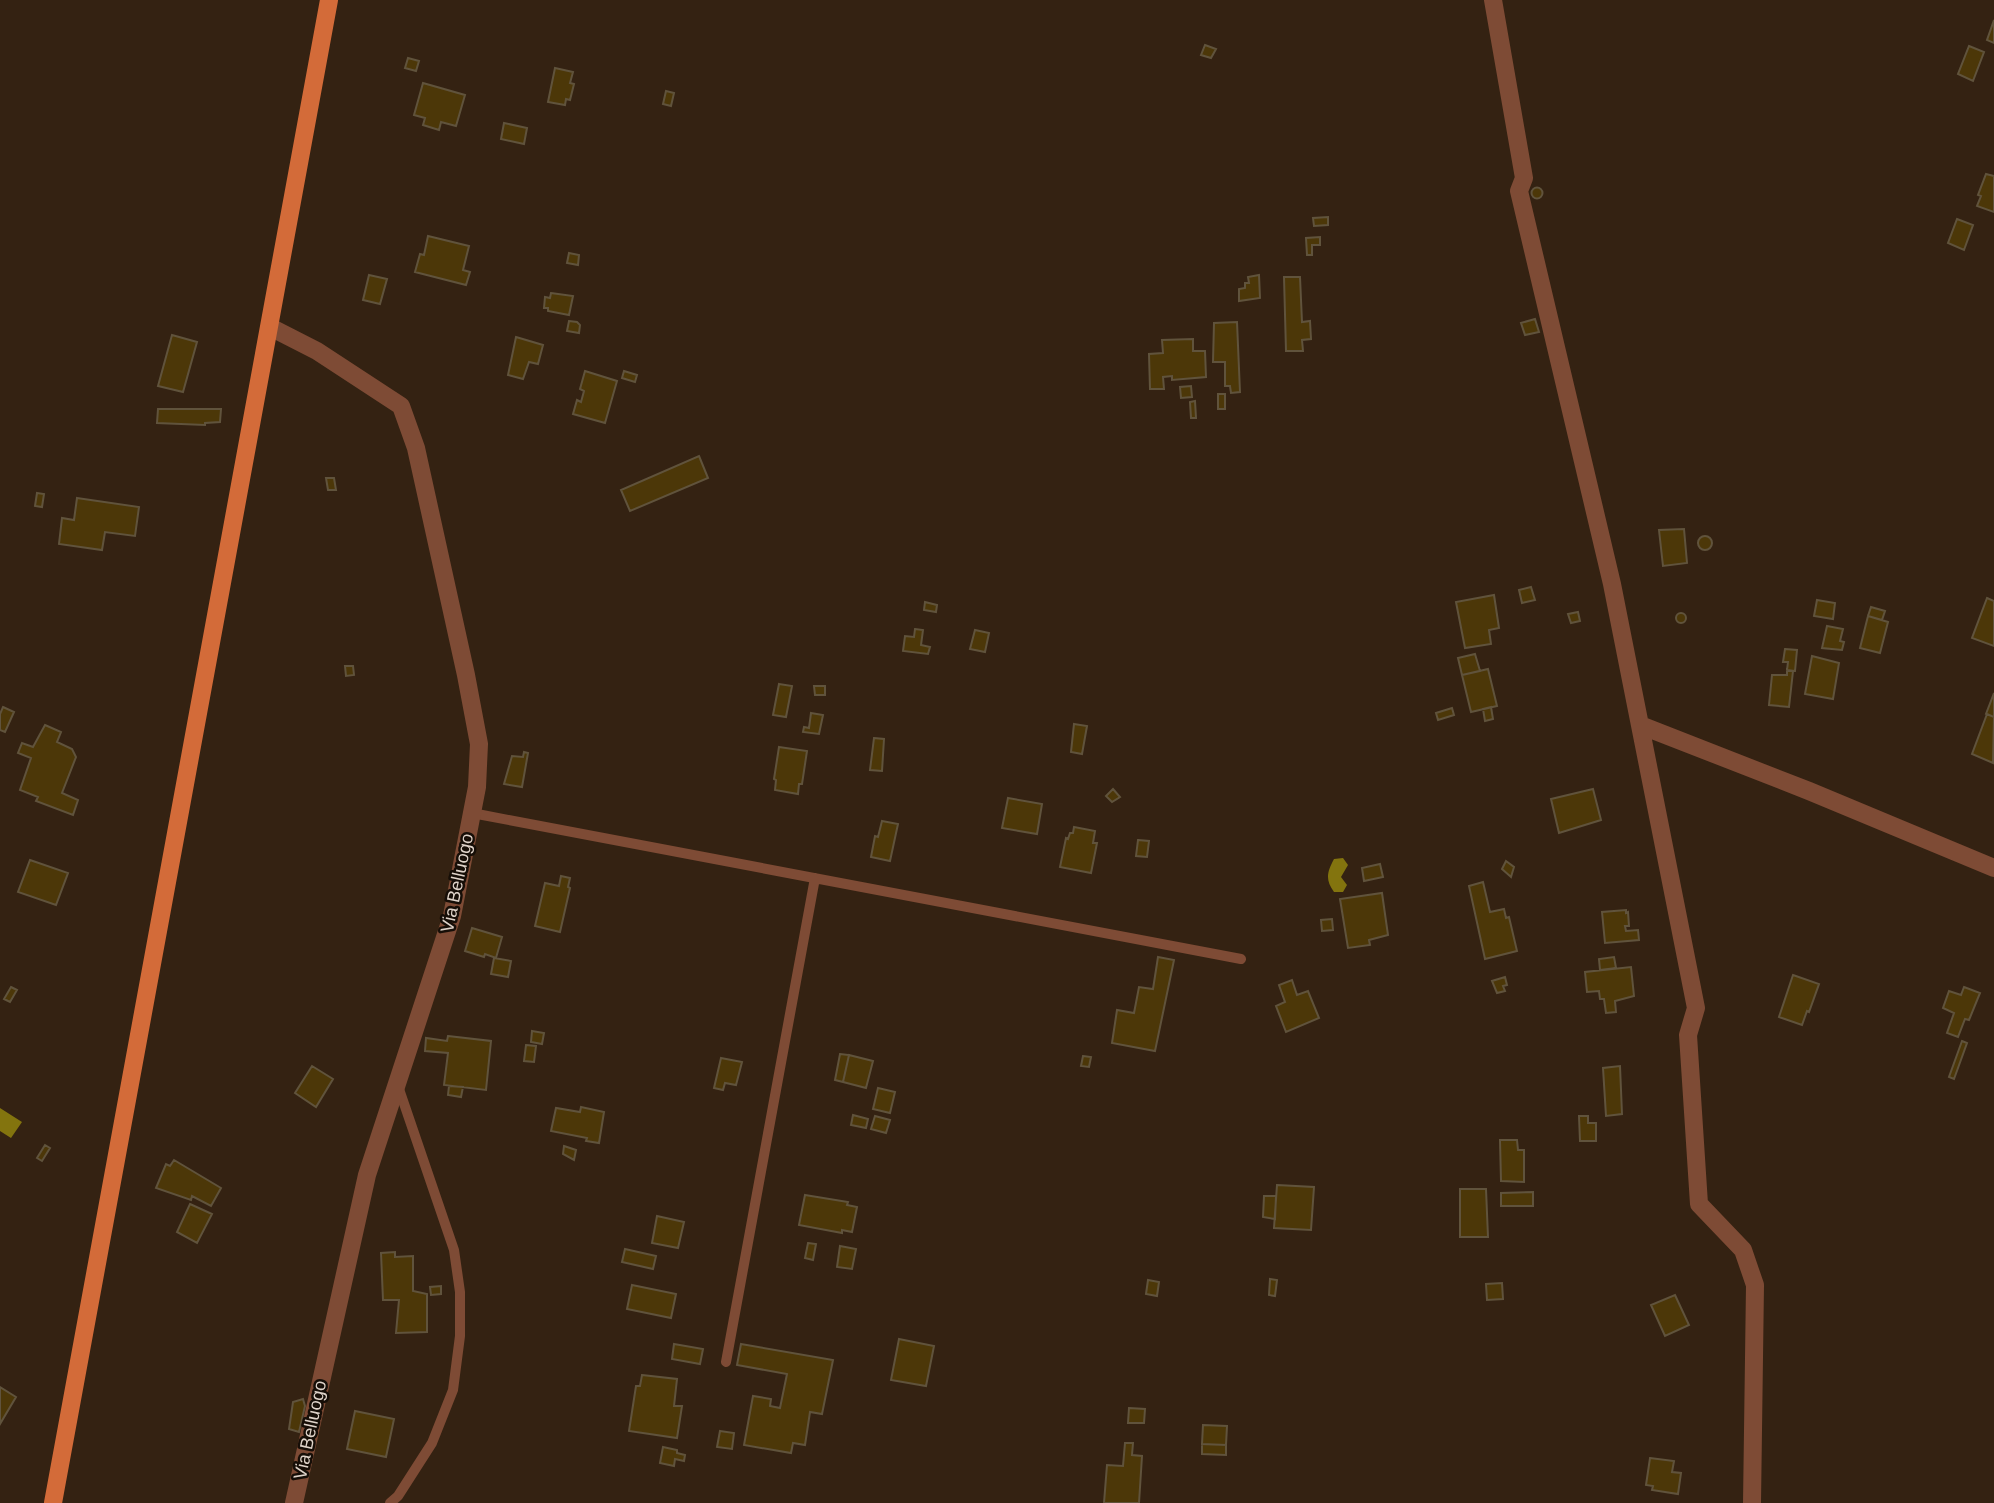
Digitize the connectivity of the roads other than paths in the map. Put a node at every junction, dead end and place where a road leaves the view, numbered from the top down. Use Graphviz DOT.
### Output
graph roads {
  1 [pos="328,0"];
  2 [pos="1493,0"];
  3 [pos="270,327"];
  4 [pos="1640,725"];
  5 [pos="472,813"];
  6 [pos="1994,868"];
  7 [pos="816,878"];
  8 [pos="1241,959"];
  9 [pos="397,1084"];
  10 [pos="726,1362"];
  11 [pos="54,1503"];
  12 [pos="294,1503"];
  13 [pos="390,1503"];
  14 [pos="1752,1503"];
  1 -- 3 [label="main road"];
  2 -- 4 [label="street"];
  3 -- 5 [label="street, Via Belluogo"];
  3 -- 11 [label="main road"];
  4 -- 6 [label="street"];
  4 -- 14 [label="street"];
  5 -- 7 [label="lane"];
  5 -- 9 [label="street, Via Belluogo"];
  7 -- 8 [label="lane"];
  7 -- 10 [label="lane"];
  9 -- 12 [label="street, Via Belluogo"];
  9 -- 13 [label="lane"];
}
